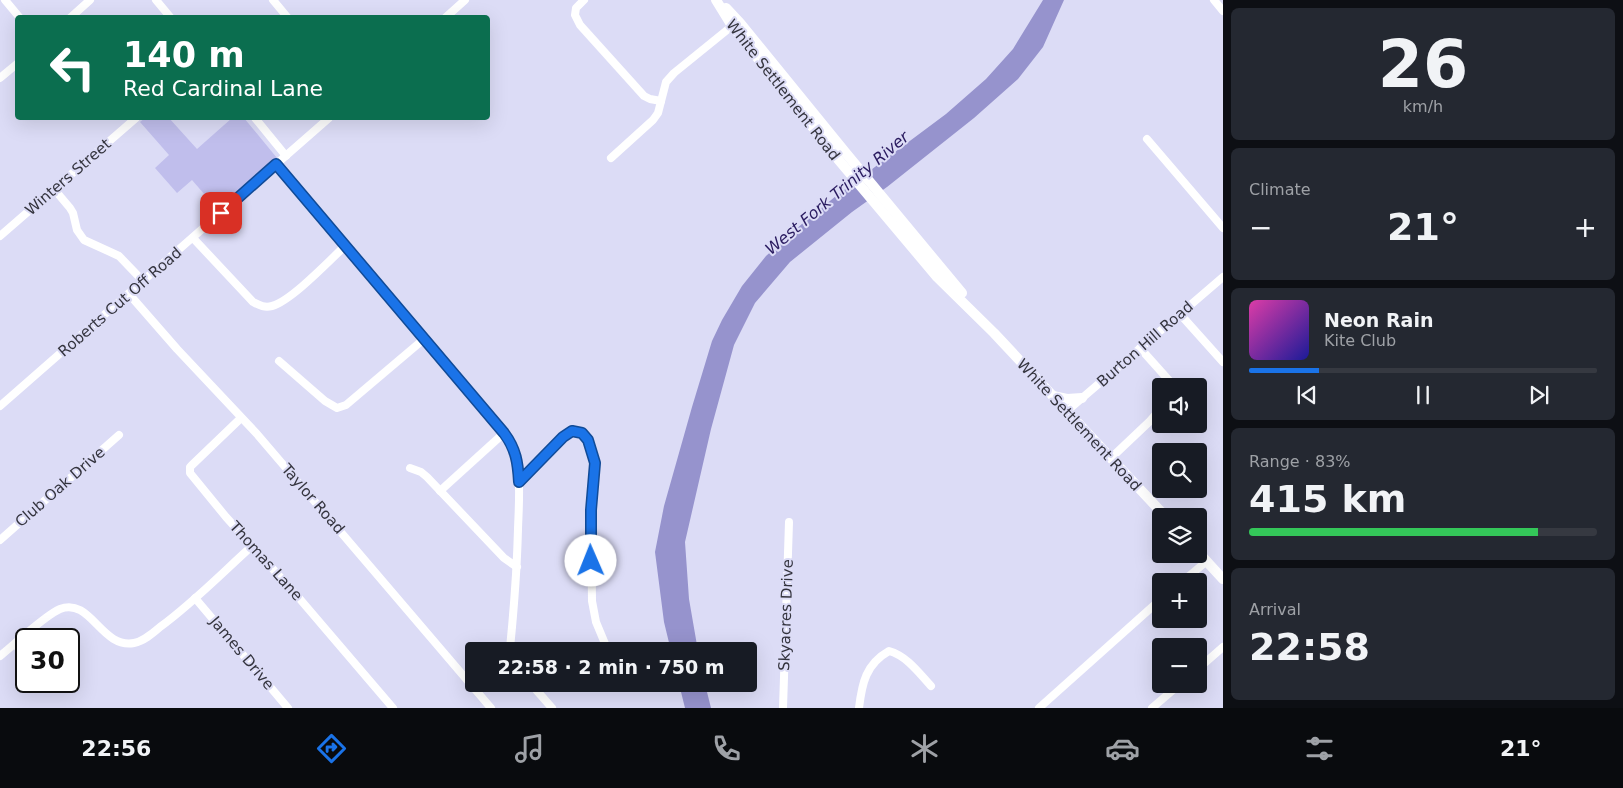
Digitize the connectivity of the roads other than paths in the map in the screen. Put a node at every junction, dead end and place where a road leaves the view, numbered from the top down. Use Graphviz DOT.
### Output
graph roads {
  1 [pos="5,0"];
  2 [pos="90,0"];
  3 [pos="156,0"];
  4 [pos="273,0"];
  5 [pos="465,0"];
  6 [pos="584,0"];
  7 [pos="717,0"];
  8 [pos="1214,0"];
  9 [pos="1223,11"];
  10 [pos="18,15"];
  11 [pos="73,15"];
  12 [pos="168,15"];
  13 [pos="286,15"];
  14 [pos="448,15"];
  15 [pos="732,26"];
  16 [pos="749,40"];
  17 [pos="15,66"];
  18 [pos="0,78"];
  19 [pos="661,101"];
  20 [pos="134,120"];
  21 [pos="257,120"];
  22 [pos="327,120"];
  23 [pos="1147,139"];
  24 [pos="286,156"];
  25 [pos="611,158"];
  26 [pos="276,164"];
  27 [pos="54,189"];
  28 [pos="1223,228"];
  29 [pos="0,236"];
  30 [pos="193,238"];
  31 [pos="345,246"];
  32 [pos="1223,277"];
  33 [pos="143,281"];
  34 [pos="129,294"];
  35 [pos="1180,314"];
  36 [pos="424,339"];
  37 [pos="1140,348"];
  38 [pos="279,361"];
  39 [pos="1223,362"];
  40 [pos="1167,378"];
  41 [pos="1053,396"];
  42 [pos="1082,398"];
  43 [pos="0,406"];
  44 [pos="1067,411"];
  45 [pos="241,418"];
  46 [pos="1152,418"];
  47 [pos="504,433"];
  48 [pos="119,435"];
  49 [pos="1111,458"];
  50 [pos="410,468"];
  51 [pos="519,482"];
  52 [pos="440,491"];
  53 [pos="1158,508"];
  54 [pos="788,522"];
  55 [pos="0,540"];
  56 [pos="252,546"];
  57 [pos="1205,563"];
  58 [pos="1207,563"];
  59 [pos="517,567"];
  60 [pos="1193,573"];
  61 [pos="1223,579"];
  62 [pos="195,598"];
  63 [pos="1152,608"];
  64 [pos="35,628"];
  65 [pos="511,642"];
  66 [pos="604,642"];
  67 [pos="15,644"];
  68 [pos="1223,647"];
  69 [pos="0,656"];
  70 [pos="1207,661"];
  71 [pos="931,686"];
  72 [pos="539,692"];
  73 [pos="1170,693"];
  74 [pos="288,708"];
  75 [pos="392,708"];
  76 [pos="491,708"];
  77 [pos="552,708"];
  78 [pos="783,708"];
  79 [pos="859,708"];
  80 [pos="1039,708"];
  81 [pos="1152,708"];
  1 -- 10 [label="street"];
  2 -- 11 [label="street"];
  3 -- 12 [label="street"];
  4 -- 13 [label="street"];
  5 -- 14 [label="street"];
  6 -- 19 [label="street"];
  7 -- 15 [label="main road, White Settlement Road"];
  7 -- 16 [label="main road, White Settlement Road"];
  8 -- 9 [label="street"];
  15 -- 16 [label="main road, White Settlement Road"];
  15 -- 19 [label="street"];
  16 -- 41 [label="main road, White Settlement Road"];
  17 -- 18 [label="street"];
  19 -- 25 [label="street"];
  20 -- 27 [label="street, Winters Street"];
  21 -- 24 [label="street"];
  22 -- 24 [label="street, Roberts Cut Off Road"];
  23 -- 28 [label="street"];
  24 -- 26 [label="street, Roberts Cut Off Road"];
  26 -- 30 [label="street, Roberts Cut Off Road"];
  26 -- 31 [label="street"];
  27 -- 29 [label="street, Winters Street"];
  27 -- 33 [label="street"];
  30 -- 31 [label="street"];
  30 -- 33 [label="street, Roberts Cut Off Road"];
  31 -- 36 [label="street"];
  32 -- 35 [label="street, Burton Hill Road"];
  33 -- 34 [label="street, Roberts Cut Off Road"];
  34 -- 43 [label="street, Roberts Cut Off Road"];
  34 -- 45 [label="street, Taylor Road"];
  35 -- 37 [label="street, Burton Hill Road"];
  35 -- 39 [label="street"];
  36 -- 38 [label="street"];
  36 -- 47 [label="street"];
  37 -- 40 [label="street"];
  37 -- 42 [label="street, Burton Hill Road"];
  41 -- 42 [label="main road"];
  41 -- 44 [label="main road, White Settlement Road"];
  42 -- 44 [label="street, Burton Hill Road"];
  44 -- 49 [label="main road, White Settlement Road"];
  45 -- 56 [label="street, Thomas Lane"];
  45 -- 76 [label="street, Taylor Road"];
  46 -- 49 [label="street"];
  47 -- 51 [label="street"];
  47 -- 52 [label="street"];
  48 -- 55 [label="street, Club Oak Drive"];
  49 -- 53 [label="main road, White Settlement Road"];
  50 -- 52 [label="street"];
  51 -- 59 [label="street"];
  51 -- 66 [label="street"];
  52 -- 59 [label="street"];
  54 -- 78 [label="street, Skyacres Drive"];
  56 -- 62 [label="street"];
  56 -- 75 [label="street, Thomas Lane"];
  57 -- 60 [label="street"];
  58 -- 61 [label="main road"];
  59 -- 65 [label="street"];
  62 -- 64 [label="street"];
  62 -- 74 [label="street, James Drive"];
  63 -- 80 [label="street"];
  67 -- 69 [label="street"];
  68 -- 70 [label="street"];
  71 -- 79 [label="street"];
  72 -- 77 [label="street"];
  73 -- 81 [label="street"];
}
